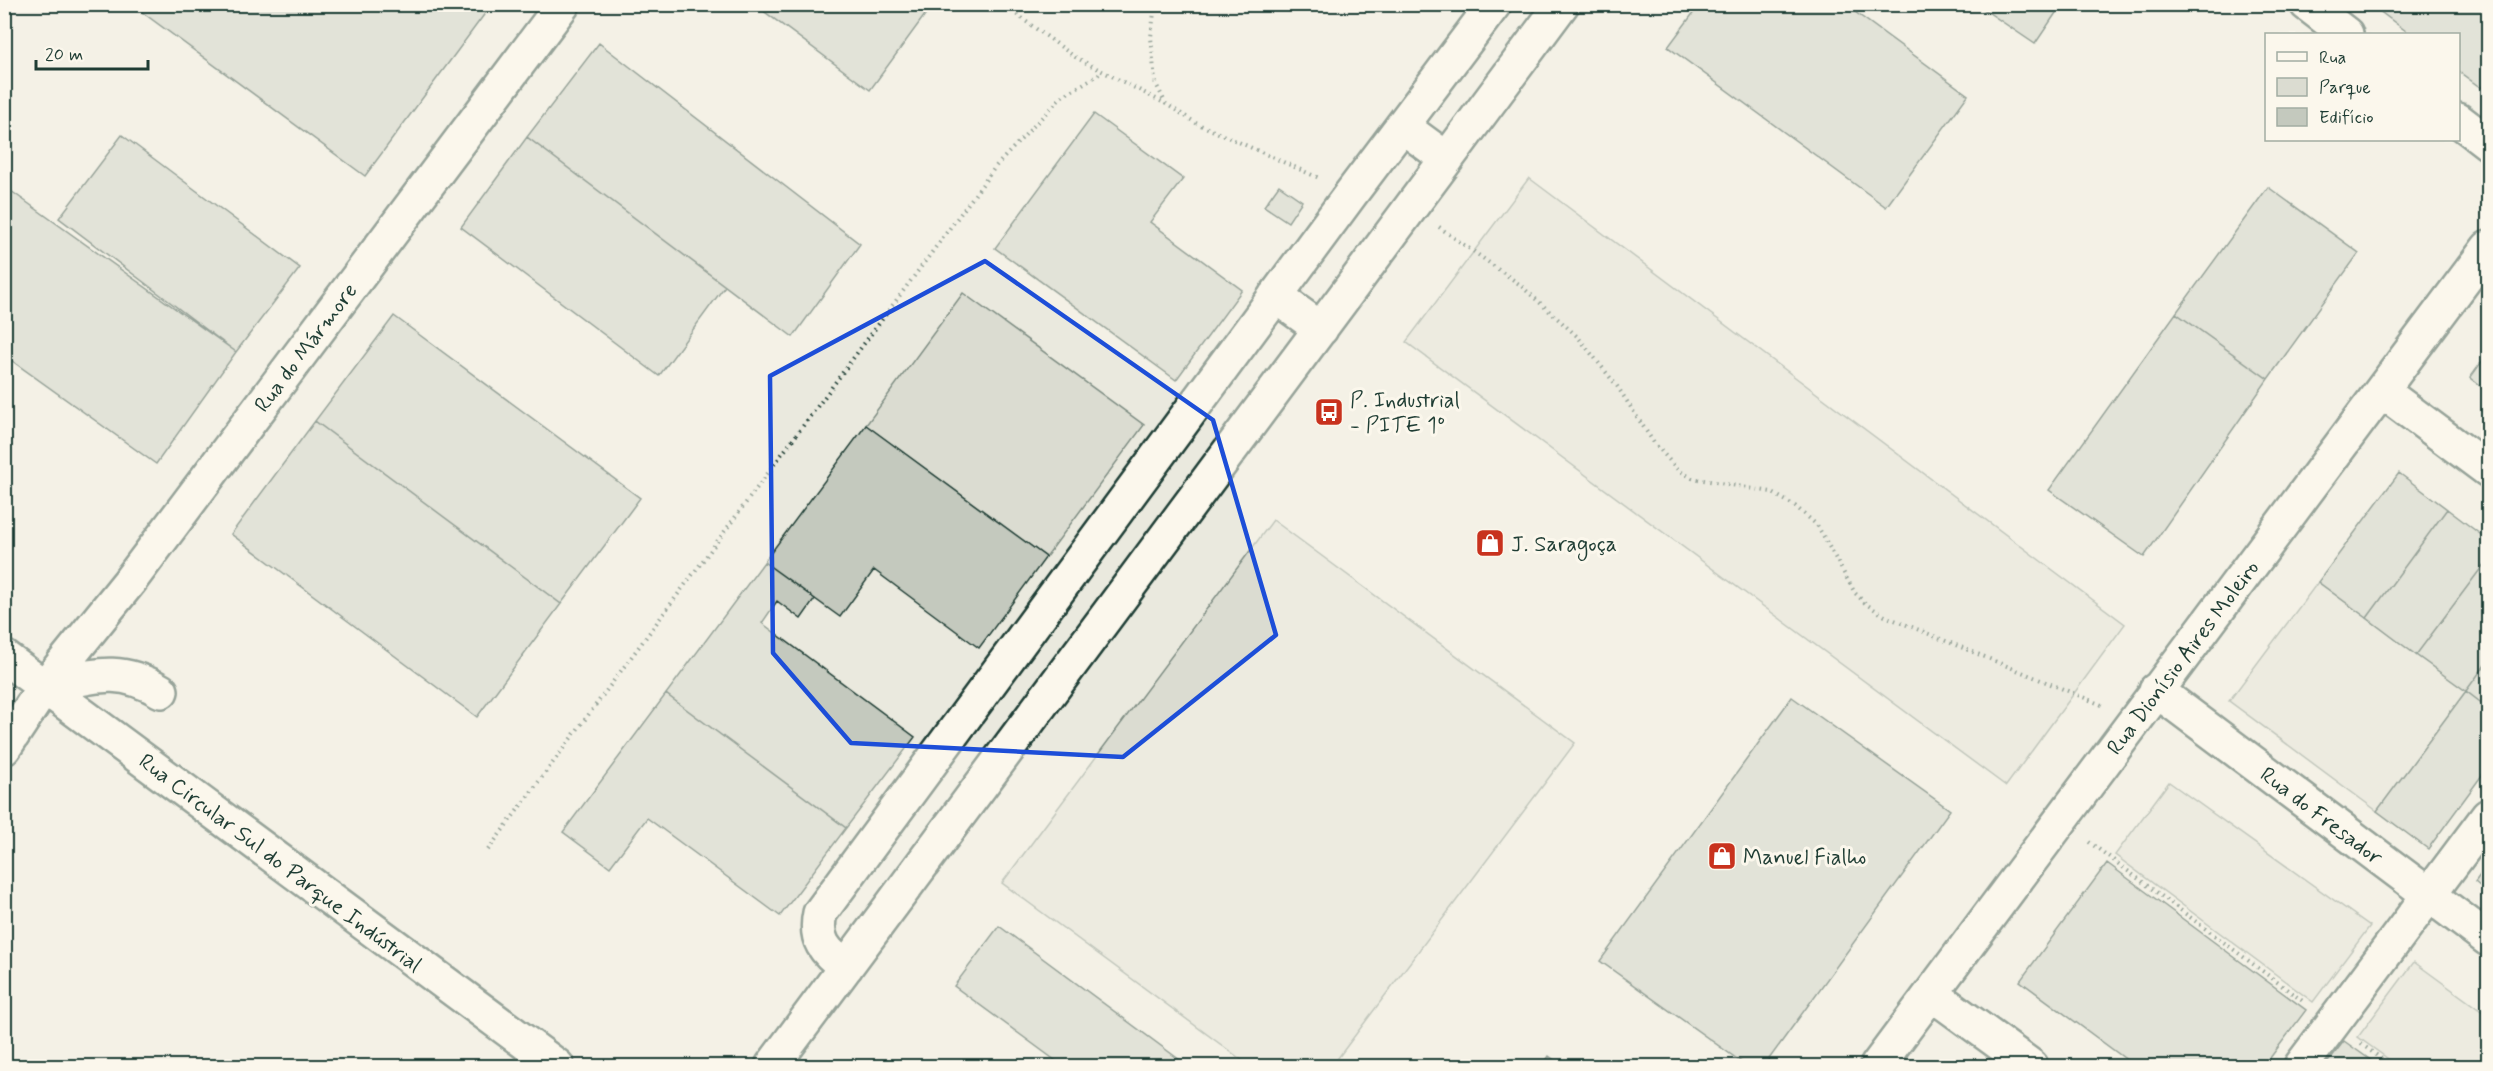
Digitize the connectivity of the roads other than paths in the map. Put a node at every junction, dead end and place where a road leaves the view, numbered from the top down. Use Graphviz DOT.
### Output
graph roads {
  1 [pos="563,4"];
  2 [pos="1494,4"];
  3 [pos="1562,4"];
  4 [pos="2307,4"];
  5 [pos="2345,33"];
  6 [pos="2460,121"];
  7 [pos="1402,126"];
  8 [pos="2488,142"];
  9 [pos="1447,159"];
  10 [pos="2488,248"];
  11 [pos="1275,296"];
  12 [pos="1321,329"];
  13 [pos="2382,391"];
  14 [pos="2488,470"];
  15 [pos="4,657"];
  16 [pos="45,686"];
  17 [pos="2156,690"];
  18 [pos="161,691"];
  19 [pos="4,748"];
  20 [pos="2488,816"];
  21 [pos="2430,895"];
  22 [pos="2488,939"];
  23 [pos="846,967"];
  24 [pos="1932,994"];
  25 [pos="780,1064"];
  26 [pos="557,1066"];
  27 [pos="1877,1066"];
  28 [pos="2031,1066"];
  29 [pos="2301,1066"];
  1 -- 16 [label="street, Rua do Mármore"];
  2 -- 7 [label="street"];
  3 -- 9 [label="street"];
  4 -- 5 [label="street"];
  6 -- 8 [label="street"];
  7 -- 9 [label="street"];
  7 -- 11 [label="street"];
  9 -- 12 [label="street"];
  10 -- 13 [label="street, Rua Dionísio Aires Moleiro"];
  11 -- 12 [label="street"];
  11 -- 23 [label="street"];
  12 -- 23 [label="street"];
  13 -- 14 [label="street"];
  13 -- 17 [label="street, Rua Dionísio Aires Moleiro"];
  15 -- 16 [label="street, Rua Circular Sul do Parque Indústrial"];
  16 -- 18 [label="street"];
  16 -- 19 [label="street, Rua do Mármore"];
  16 -- 26 [label="street, Rua Circular Sul do Parque Indústrial"];
  17 -- 21 [label="street, Rua do Fresador"];
  17 -- 24 [label="street, Rua Dionísio Aires Moleiro"];
  20 -- 21 [label="street"];
  21 -- 22 [label="street, Rua do Fresador"];
  21 -- 29 [label="street"];
  23 -- 25 [label="street"];
  24 -- 27 [label="street, Rua Dionísio Aires Moleiro"];
  24 -- 28 [label="street"];
}
